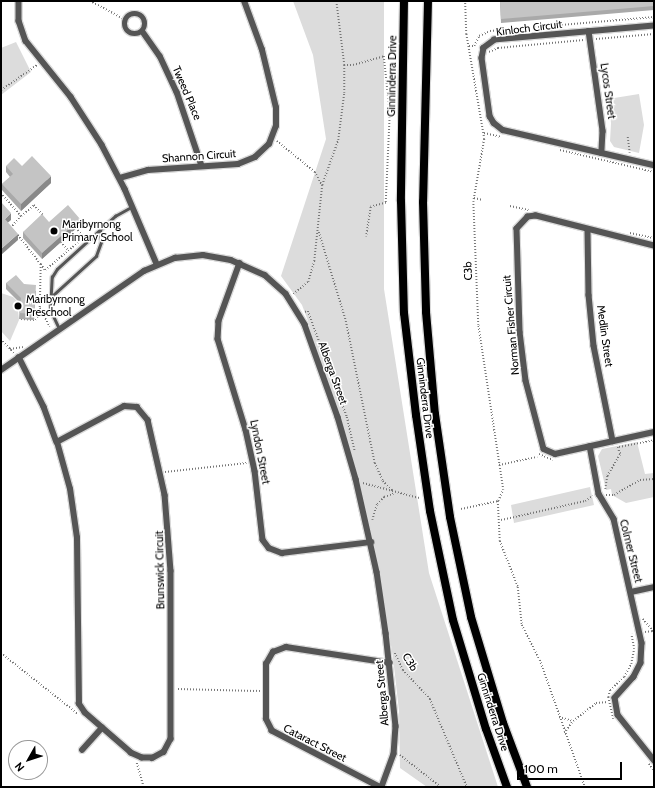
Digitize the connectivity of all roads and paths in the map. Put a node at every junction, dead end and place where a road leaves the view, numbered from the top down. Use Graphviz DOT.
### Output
graph roads {
  1 [pos="18,1"];
  2 [pos="90,1"];
  3 [pos="244,1"];
  4 [pos="336,1"];
  5 [pos="404,1"];
  6 [pos="428,1"];
  7 [pos="465,1"];
  8 [pos="654,17"];
  9 [pos="126,20"];
  10 [pos="654,26"];
  11 [pos="589,31"];
  12 [pos="143,32"];
  13 [pos="654,34"];
  14 [pos="590,40"];
  15 [pos="469,46"];
  16 [pos="474,46"];
  17 [pos="484,50"];
  18 [pos="40,62"];
  19 [pos="344,64"];
  20 [pos="42,69"];
  21 [pos="1,90"];
  22 [pos="484,133"];
  23 [pos="628,137"];
  24 [pos="272,138"];
  25 [pos="506,138"];
  26 [pos="559,150"];
  27 [pos="602,153"];
  28 [pos="628,159"];
  29 [pos="654,165"];
  30 [pos="202,166"];
  31 [pos="654,172"];
  32 [pos="120,178"];
  33 [pos="322,185"];
  34 [pos="1,193"];
  35 [pos="474,198"];
  36 [pos="483,200"];
  37 [pos="132,206"];
  38 [pos="21,216"];
  39 [pos="44,217"];
  40 [pos="76,228"];
  41 [pos="318,229"];
  42 [pos="100,230"];
  43 [pos="91,232"];
  44 [pos="588,232"];
  45 [pos="84,236"];
  46 [pos="366,238"];
  47 [pos="61,242"];
  48 [pos="654,246"];
  49 [pos="68,250"];
  50 [pos="240,263"];
  51 [pos="41,264"];
  52 [pos="157,264"];
  53 [pos="50,297"];
  54 [pos="289,298"];
  55 [pos="42,311"];
  56 [pos="21,319"];
  57 [pos="55,323"];
  58 [pos="59,330"];
  59 [pos="1,339"];
  60 [pos="17,356"];
  61 [pos="1,370"];
  62 [pos="654,432"];
  63 [pos="654,440"];
  64 [pos="613,441"];
  65 [pos="57,442"];
  66 [pos="590,446"];
  67 [pos="619,447"];
  68 [pos="537,457"];
  69 [pos="253,462"];
  70 [pos="499,465"];
  71 [pos="161,473"];
  72 [pos="356,479"];
  73 [pos="654,479"];
  74 [pos="393,491"];
  75 [pos="396,492"];
  76 [pos="599,494"];
  77 [pos="419,498"];
  78 [pos="498,501"];
  79 [pos="461,509"];
  80 [pos="501,520"];
  81 [pos="372,522"];
  82 [pos="371,542"];
  83 [pos="654,587"];
  84 [pos="631,592"];
  85 [pos="642,617"];
  86 [pos="654,632"];
  87 [pos="632,634"];
  88 [pos="394,651"];
  89 [pos="1,653"];
  90 [pos="390,663"];
  91 [pos="171,689"];
  92 [pos="266,691"];
  93 [pos="608,702"];
  94 [pos="85,713"];
  95 [pos="559,717"];
  96 [pos="611,717"];
  97 [pos="572,721"];
  98 [pos="102,728"];
  99 [pos="564,733"];
  100 [pos="82,750"];
  101 [pos="394,754"];
  102 [pos="653,755"];
  103 [pos="138,757"];
  104 [pos="144,787"];
  105 [pos="379,787"];
  106 [pos="382,787"];
  107 [pos="441,787"];
  108 [pos="467,787"];
  109 [pos="507,787"];
  110 [pos="527,787"];
  111 [pos="584,787"];
  1 -- 18 [label="street"];
  2 -- 9 [label="path"];
  3 -- 24 [label="street, Shannon Circuit"];
  4 -- 19 [label="path"];
  5 -- 109 [label="main road, Ginninderra Drive"];
  6 -- 110 [label="main road, Ginninderra Drive"];
  7 -- 15 [label="path, C3b"];
  8 -- 16 [label="path"];
  9 -- 12 [label="street"];
  9 -- 12 [label="street, Tweed Place"];
  10 -- 11 [label="street, Kinloch Circuit"];
  11 -- 14 [label="street, Lycos Street"];
  11 -- 17 [label="street, Kinloch Circuit"];
  12 -- 30 [label="street, Tweed Place"];
  13 -- 14 [label="path"];
  14 -- 17 [label="path"];
  14 -- 27 [label="street, Lycos Street"];
  15 -- 16 [label="path"];
  15 -- 22 [label="path, C3b"];
  16 -- 17 [label="path"];
  17 -- 27 [label="street"];
  18 -- 20 [label="path"];
  18 -- 21 [label="path"];
  18 -- 32 [label="street"];
  19 -- 33 [label="path"];
  19 -- 46 [label="path"];
  22 -- 25 [label="path"];
  22 -- 35 [label="path, C3b"];
  23 -- 28 [label="path"];
  24 -- 30 [label="street, Shannon Circuit"];
  24 -- 33 [label="path"];
  26 -- 31 [label="path"];
  27 -- 28 [label="street"];
  28 -- 29 [label="street"];
  30 -- 32 [label="street, Shannon Circuit"];
  32 -- 37 [label="street"];
  33 -- 41 [label="path"];
  34 -- 38 [label="path"];
  35 -- 36 [label="path"];
  35 -- 70 [label="path, C3b"];
  37 -- 42 [label="lane"];
  37 -- 52 [label="street"];
  38 -- 39 [label="path"];
  38 -- 51 [label="path"];
  40 -- 45 [label="path"];
  41 -- 54 [label="path"];
  41 -- 74 [label="path"];
  42 -- 53 [label="lane"];
  42 -- 53 [label="lane"];
  43 -- 45 [label="path"];
  44 -- 48 [label="street, Norman Fisher Circuit"];
  44 -- 64 [label="street, Medlin Street"];
  44 -- 66 [label="street, Norman Fisher Circuit"];
  45 -- 49 [label="path"];
  47 -- 49 [label="path"];
  49 -- 51 [label="path"];
  50 -- 52 [label="street, Alberga Street"];
  50 -- 54 [label="street, Alberga Street"];
  50 -- 69 [label="street, Lyndon Street"];
  51 -- 55 [label="path"];
  52 -- 58 [label="street, Alberga Street"];
  53 -- 57 [label="lane"];
  54 -- 72 [label="street, Alberga Street"];
  55 -- 56 [label="path"];
  55 -- 57 [label="path"];
  57 -- 58 [label="lane"];
  58 -- 60 [label="street, Alberga Street"];
  59 -- 60 [label="path"];
  60 -- 61 [label="street, Alberga Street"];
  60 -- 65 [label="street"];
  62 -- 64 [label="street, Norman Fisher Circuit"];
  63 -- 67 [label="path"];
  64 -- 66 [label="street, Norman Fisher Circuit"];
  65 -- 71 [label="street, Brunswick Circuit"];
  65 -- 94 [label="street"];
  66 -- 76 [label="street, Colmer Street"];
  68 -- 70 [label="path"];
  69 -- 71 [label="path"];
  69 -- 82 [label="street, Lyndon Street"];
  70 -- 78 [label="path, C3b"];
  71 -- 91 [label="street, Brunswick Circuit"];
  72 -- 74 [label="path"];
  72 -- 82 [label="street, Alberga Street"];
  73 -- 76 [label="path"];
  74 -- 75 [label="path"];
  75 -- 77 [label="path"];
  75 -- 81 [label="path"];
  76 -- 80 [label="path"];
  76 -- 84 [label="street, Colmer Street"];
  78 -- 79 [label="path"];
  78 -- 80 [label="path"];
  80 -- 95 [label="path"];
  82 -- 90 [label="street, Alberga Street"];
  83 -- 84 [label="street"];
  84 -- 102 [label="street, Colmer Street"];
  85 -- 86 [label="path"];
  87 -- 93 [label="path"];
  88 -- 108 [label="path, C3b"];
  89 -- 94 [label="path"];
  90 -- 92 [label="street, Cataract Street"];
  90 -- 101 [label="street, Alberga Street"];
  91 -- 92 [label="path"];
  91 -- 103 [label="street, Brunswick Circuit"];
  92 -- 105 [label="street, Cataract Street"];
  93 -- 96 [label="path"];
  93 -- 97 [label="path"];
  94 -- 98 [label="street"];
  95 -- 97 [label="path"];
  95 -- 99 [label="path"];
  97 -- 99 [label="path"];
  98 -- 100 [label="street"];
  98 -- 103 [label="street"];
  99 -- 111 [label="path"];
  101 -- 106 [label="street, Alberga Street"];
  101 -- 107 [label="path"];
  103 -- 104 [label="path"];
}
